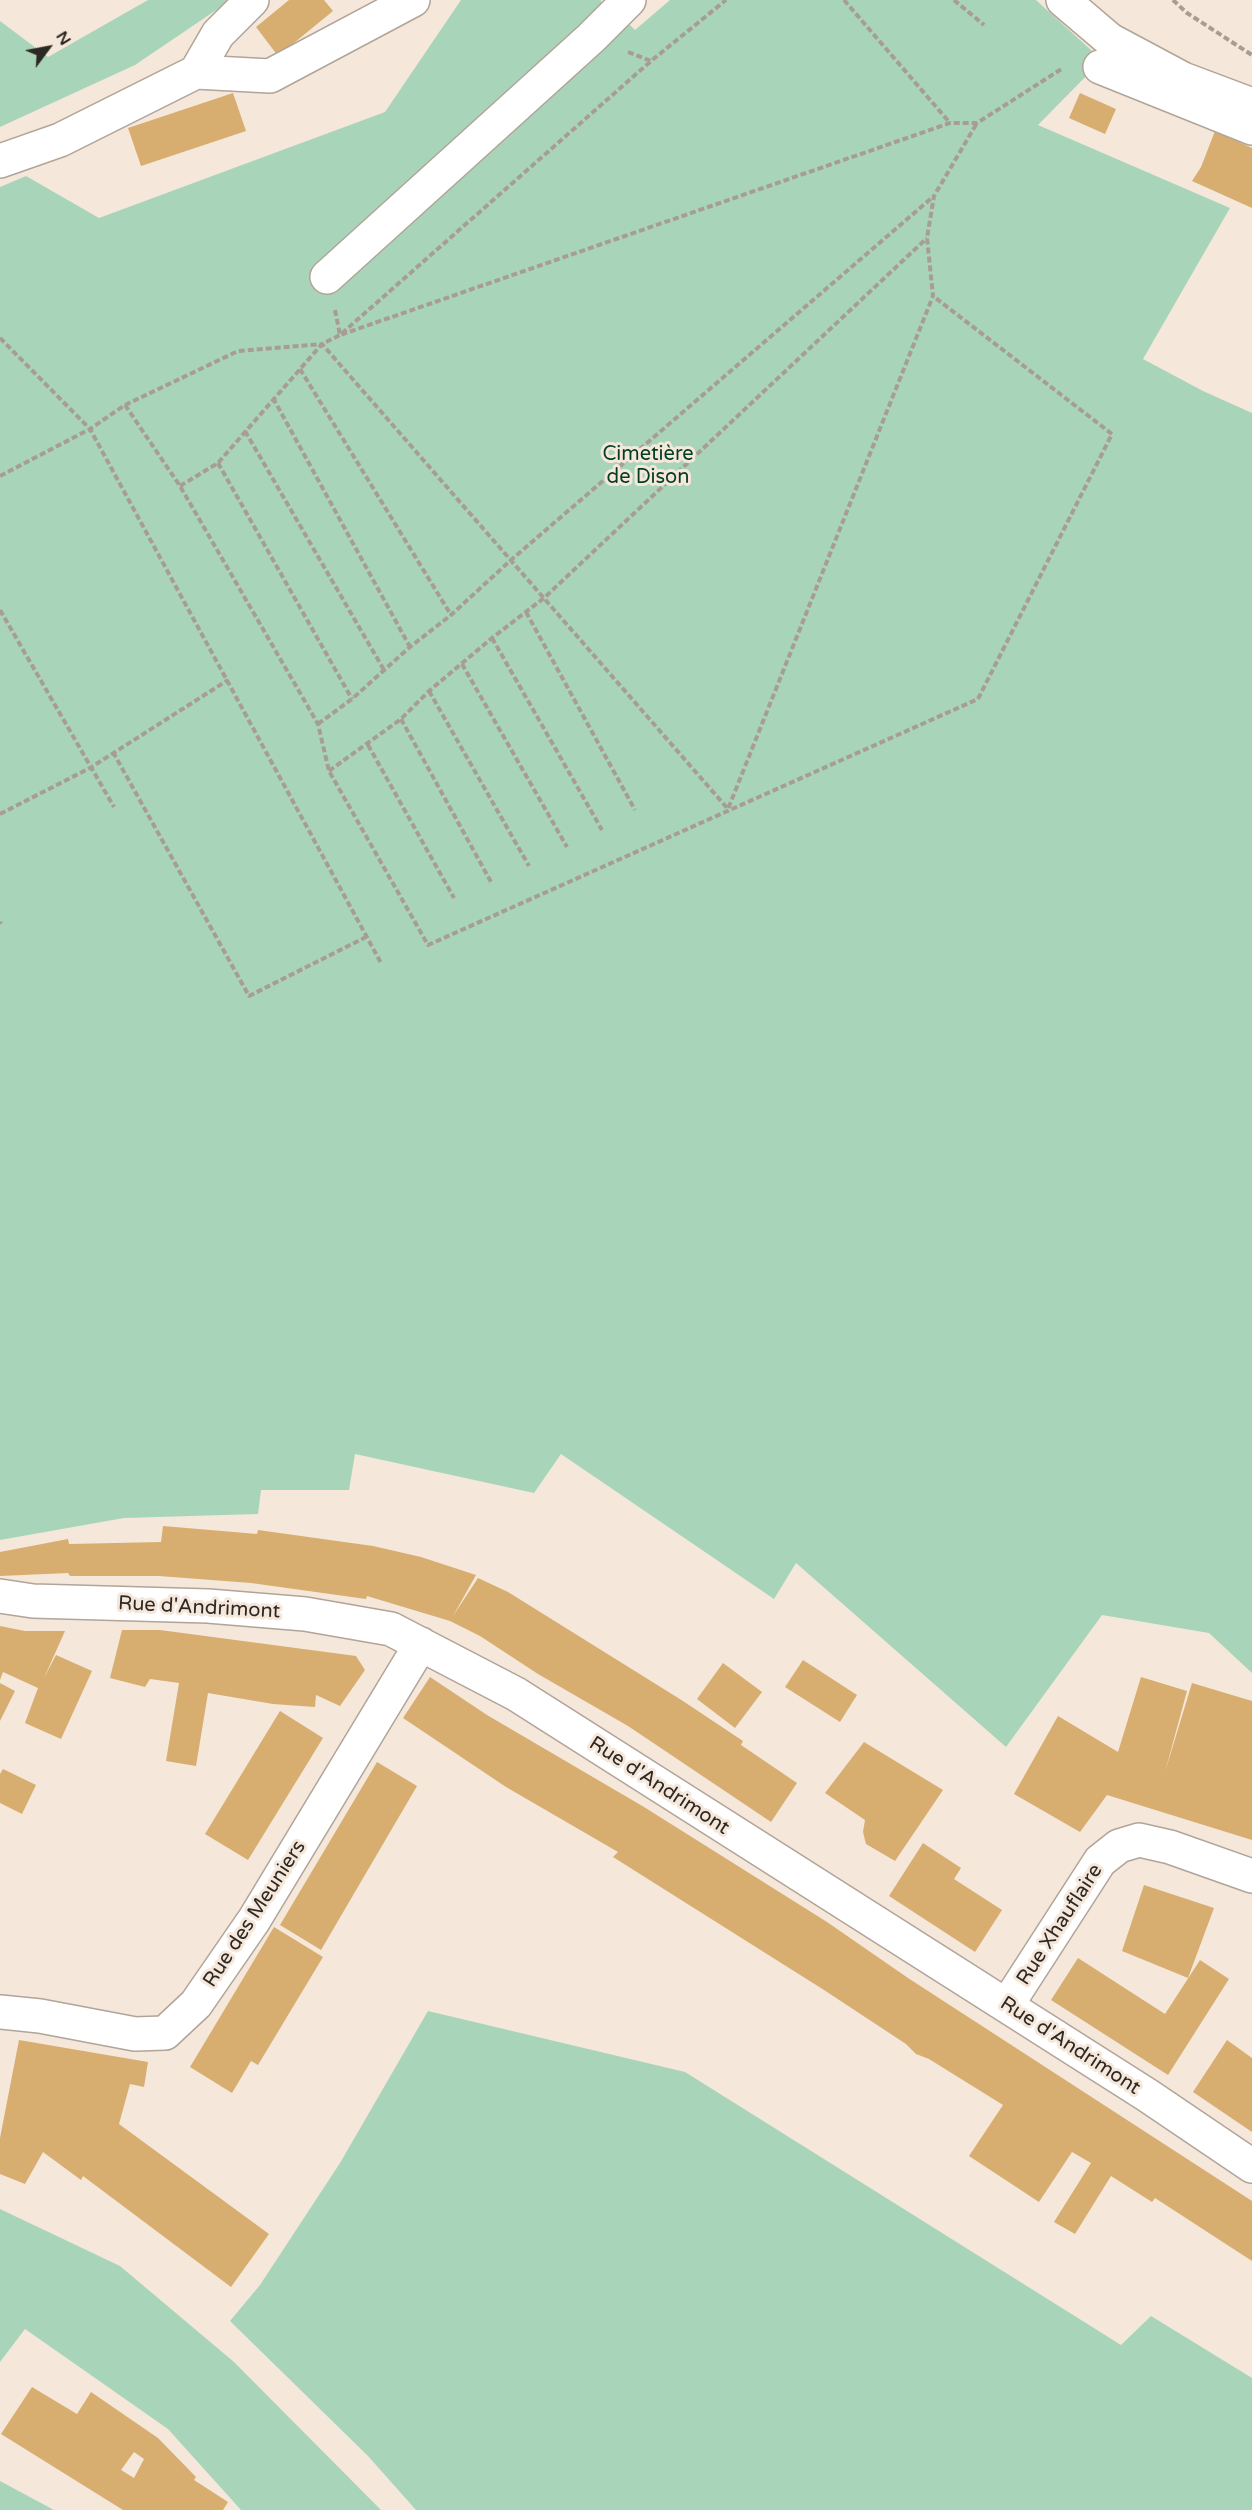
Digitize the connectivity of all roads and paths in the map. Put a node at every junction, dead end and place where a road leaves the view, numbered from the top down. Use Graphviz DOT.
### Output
graph roads {
  1 [pos="252,0"];
  2 [pos="413,0"];
  3 [pos="629,0"];
  4 [pos="726,0"];
  5 [pos="844,0"];
  6 [pos="954,0"];
  7 [pos="1063,0"];
  8 [pos="1173,0"];
  9 [pos="984,25"];
  10 [pos="1252,55"];
  11 [pos="1100,67"];
  12 [pos="196,72"];
  13 [pos="1252,105"];
  14 [pos="950,123"];
  15 [pos="977,123"];
  16 [pos="1252,128"];
  17 [pos="0,161"];
  18 [pos="934,196"];
  19 [pos="927,238"];
  20 [pos="327,277"];
  21 [pos="933,296"];
  22 [pos="340,335"];
  23 [pos="0,338"];
  24 [pos="322,344"];
  25 [pos="300,369"];
  26 [pos="273,398"];
  27 [pos="125,405"];
  28 [pos="90,429"];
  29 [pos="245,431"];
  30 [pos="218,463"];
  31 [pos="0,476"];
  32 [pos="180,486"];
  33 [pos="511,560"];
  34 [pos="544,598"];
  35 [pos="0,610"];
  36 [pos="526,612"];
  37 [pos="452,615"];
  38 [pos="492,638"];
  39 [pos="410,647"];
  40 [pos="462,664"];
  41 [pos="384,670"];
  42 [pos="228,680"];
  43 [pos="429,691"];
  44 [pos="352,699"];
  45 [pos="401,719"];
  46 [pos="318,724"];
  47 [pos="368,745"];
  48 [pos="113,752"];
  49 [pos="90,768"];
  50 [pos="329,771"];
  51 [pos="114,807"];
  52 [pos="728,809"];
  53 [pos="635,810"];
  54 [pos="0,814"];
  55 [pos="602,830"];
  56 [pos="567,847"];
  57 [pos="529,866"];
  58 [pos="491,882"];
  59 [pos="454,898"];
  60 [pos="366,937"];
  61 [pos="381,963"];
  62 [pos="0,1596"];
  63 [pos="421,1644"];
  64 [pos="1252,1876"];
  65 [pos="1007,2006"];
  66 [pos="0,2012"];
  67 [pos="1252,2166"];
  1 -- 12 [label="street"];
  2 -- 12 [label="street"];
  3 -- 20 [label="street"];
  4 -- 22 [label="path"];
  5 -- 14 [label="path"];
  6 -- 9 [label="path"];
  7 -- 13 [label="street"];
  8 -- 10 [label="path"];
  11 -- 15 [label="path"];
  11 -- 16 [label="street"];
  12 -- 17 [label="street"];
  14 -- 15 [label="path"];
  14 -- 22 [label="path"];
  15 -- 18 [label="path"];
  18 -- 19 [label="path"];
  18 -- 33 [label="path"];
  19 -- 21 [label="path"];
  19 -- 34 [label="path"];
  20 -- 22 [label="path"];
  21 -- 52 [label="path"];
  21 -- 52 [label="path"];
  22 -- 24 [label="path"];
  23 -- 28 [label="path"];
  24 -- 25 [label="path"];
  24 -- 27 [label="path"];
  24 -- 33 [label="path"];
  25 -- 26 [label="path"];
  25 -- 37 [label="path"];
  26 -- 29 [label="path"];
  26 -- 39 [label="path"];
  27 -- 28 [label="path"];
  27 -- 32 [label="path"];
  28 -- 31 [label="path"];
  28 -- 42 [label="path"];
  29 -- 30 [label="path"];
  29 -- 41 [label="path"];
  30 -- 32 [label="path"];
  30 -- 44 [label="path"];
  32 -- 46 [label="path"];
  33 -- 34 [label="path"];
  33 -- 37 [label="path"];
  34 -- 36 [label="path"];
  34 -- 52 [label="path"];
  35 -- 49 [label="path"];
  36 -- 38 [label="path"];
  36 -- 53 [label="path"];
  37 -- 39 [label="path"];
  38 -- 40 [label="path"];
  38 -- 55 [label="path"];
  39 -- 41 [label="path"];
  40 -- 43 [label="path"];
  40 -- 56 [label="path"];
  41 -- 44 [label="path"];
  42 -- 48 [label="path"];
  42 -- 60 [label="path"];
  43 -- 45 [label="path"];
  43 -- 57 [label="path"];
  44 -- 46 [label="path"];
  45 -- 47 [label="path"];
  45 -- 58 [label="path"];
  46 -- 50 [label="path"];
  47 -- 50 [label="path"];
  47 -- 59 [label="path"];
  48 -- 49 [label="path"];
  48 -- 60 [label="path"];
  49 -- 51 [label="path"];
  49 -- 54 [label="path"];
  50 -- 52 [label="path"];
  60 -- 61 [label="path"];
  62 -- 63 [label="street, Rue d'Andrimont"];
  63 -- 65 [label="street, Rue d'Andrimont"];
  63 -- 66 [label="street, Rue des Meuniers"];
  64 -- 65 [label="street, Rue Xhauflaire"];
  65 -- 67 [label="street, Rue d'Andrimont"];
}
